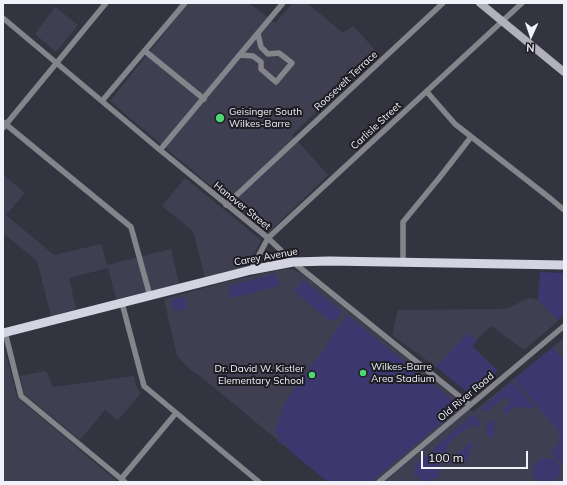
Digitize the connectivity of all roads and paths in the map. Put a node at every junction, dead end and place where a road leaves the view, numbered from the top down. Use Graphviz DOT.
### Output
graph roads {
  1 [pos="106,3"];
  2 [pos="185,3"];
  3 [pos="283,3"];
  4 [pos="443,3"];
  5 [pos="480,3"];
  6 [pos="522,3"];
  7 [pos="3,18"];
  8 [pos="502,21"];
  9 [pos="258,34"];
  10 [pos="145,51"];
  11 [pos="240,55"];
  12 [pos="57,63"];
  13 [pos="564,72"];
  14 [pos="426,92"];
  15 [pos="204,99"];
  16 [pos="102,101"];
  17 [pos="4,125"];
  18 [pos="471,137"];
  19 [pos="160,150"];
  20 [pos="226,205"];
  21 [pos="564,210"];
  22 [pos="268,238"];
  23 [pos="294,262"];
  24 [pos="403,263"];
  25 [pos="564,266"];
  26 [pos="251,270"];
  27 [pos="150,296"];
  28 [pos="122,303"];
  29 [pos="564,326"];
  30 [pos="4,333"];
  31 [pos="470,405"];
  32 [pos="176,414"];
  33 [pos="123,480"];
  34 [pos="259,482"];
  35 [pos="379,482"];
  1 -- 12 [label="street"];
  2 -- 10 [label="street"];
  3 -- 9 [label="street"];
  4 -- 20 [label="street, Roosevelt Terrace"];
  5 -- 8 [label="main road"];
  6 -- 8 [label="street, Carlisle Street"];
  7 -- 12 [label="street, Hanover Street"];
  8 -- 13 [label="main road"];
  8 -- 14 [label="street, Carlisle Street"];
  9 -- 11 [label="street"];
  9 -- 11 [label="street"];
  10 -- 15 [label="street"];
  10 -- 16 [label="street"];
  11 -- 15 [label="street"];
  12 -- 16 [label="street, Hanover Street"];
  12 -- 17 [label="street"];
  14 -- 18 [label="street"];
  14 -- 22 [label="street, Carlisle Street"];
  15 -- 19 [label="street"];
  16 -- 19 [label="street, Hanover Street"];
  17 -- 27 [label="street"];
  18 -- 21 [label="street"];
  18 -- 24 [label="street"];
  19 -- 20 [label="street, Hanover Street"];
  20 -- 22 [label="street, Hanover Street"];
  22 -- 23 [label="street, Hanover Street"];
  22 -- 26 [label="street, Carlisle Street"];
  23 -- 24 [label="main road, Carey Avenue"];
  23 -- 26 [label="main road, Carey Avenue"];
  23 -- 31 [label="street, Hanover Street"];
  24 -- 25 [label="main road, Carey Avenue"];
  26 -- 27 [label="main road, Carey Avenue"];
  27 -- 28 [label="main road, Carey Avenue"];
  28 -- 30 [label="main road, Carey Avenue"];
  28 -- 32 [label="street"];
  29 -- 31 [label="street, Old River Road"];
  30 -- 33 [label="street"];
  31 -- 35 [label="street, Old River Road"];
  32 -- 33 [label="street"];
  32 -- 34 [label="street"];
}
